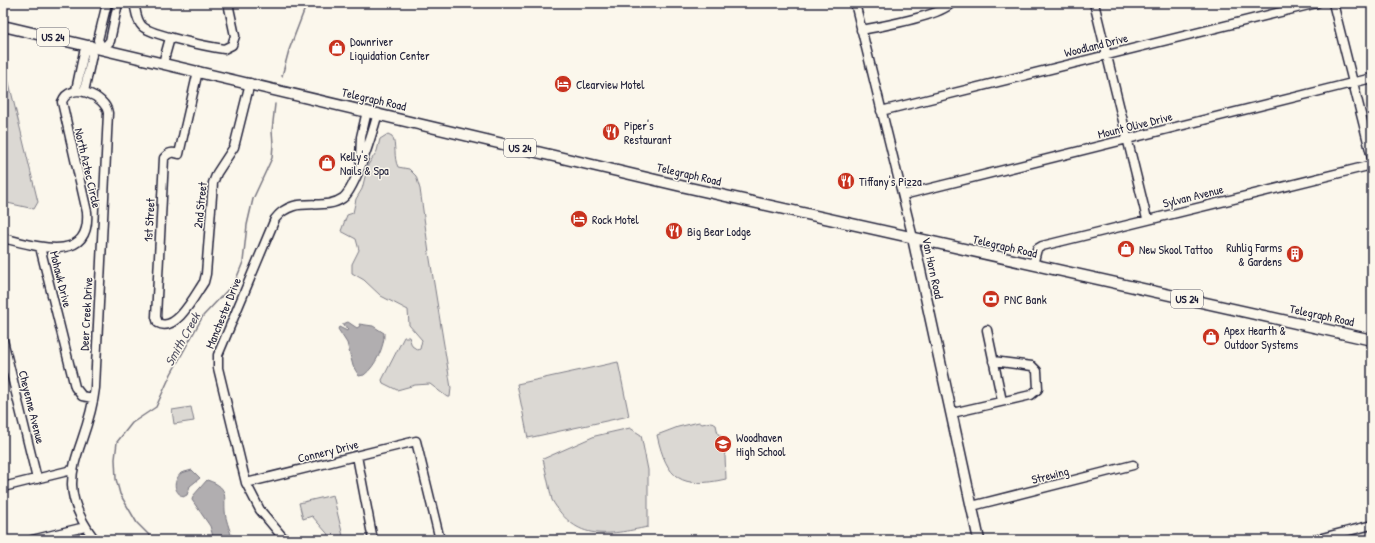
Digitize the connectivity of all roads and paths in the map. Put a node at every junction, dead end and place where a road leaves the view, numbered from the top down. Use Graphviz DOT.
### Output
graph roads {
  1 [pos="134,3"];
  2 [pos="228,3"];
  3 [pos="855,3"];
  4 [pos="951,3"];
  5 [pos="1094,3"];
  6 [pos="1318,3"];
  7 [pos="1333,3"];
  8 [pos="106,4"];
  9 [pos="117,5"];
  10 [pos="3,26"];
  11 [pos="862,30"];
  12 [pos="170,38"];
  13 [pos="90,46"];
  14 [pos="103,49"];
  15 [pos="1106,55"];
  16 [pos="163,63"];
  17 [pos="198,71"];
  18 [pos="1372,78"];
  19 [pos="1353,82"];
  20 [pos="250,83"];
  21 [pos="80,91"];
  22 [pos="367,111"];
  23 [pos="882,111"];
  24 [pos="378,113"];
  25 [pos="1127,139"];
  26 [pos="1372,158"];
  27 [pos="360,165"];
  28 [pos="1372,165"];
  29 [pos="903,195"];
  30 [pos="1147,219"];
  31 [pos="3,238"];
  32 [pos="913,238"];
  33 [pos="40,247"];
  34 [pos="1033,265"];
  35 [pos="200,287"];
  36 [pos="987,330"];
  37 [pos="3,340"];
  38 [pos="1372,340"];
  39 [pos="993,361"];
  40 [pos="94,398"];
  41 [pos="1002,401"];
  42 [pos="952,413"];
  43 [pos="357,456"];
  44 [pos="1133,465"];
  45 [pos="72,470"];
  46 [pos="37,479"];
  47 [pos="246,483"];
  48 [pos="3,487"];
  49 [pos="972,506"];
  50 [pos="1372,525"];
  51 [pos="85,527"];
  52 [pos="32,540"];
  53 [pos="95,540"];
  54 [pos="285,540"];
  55 [pos="373,540"];
  56 [pos="440,540"];
  57 [pos="979,540"];
  58 [pos="1314,540"];
  1 -- 12 [label="street"];
  2 -- 12 [label="street"];
  3 -- 11 [label="street, Van Horn Road"];
  4 -- 11 [label="street"];
  5 -- 15 [label="street"];
  6 -- 15 [label="street, Woodland Drive"];
  7 -- 19 [label="street"];
  8 -- 9 [label="street"];
  8 -- 14 [label="street"];
  9 -- 14 [label="street"];
  10 -- 13 [label="main road, Telegraph Road / US 24"];
  11 -- 23 [label="street, Van Horn Road"];
  12 -- 16 [label="street"];
  13 -- 14 [label="main road, Telegraph Road / US 24"];
  13 -- 21 [label="street"];
  14 -- 16 [label="main road, Telegraph Road / US 24"];
  15 -- 23 [label="street, Woodland Drive"];
  15 -- 25 [label="street"];
  16 -- 17 [label="main road, Telegraph Road / US 24"];
  17 -- 20 [label="main road, Telegraph Road / US 24"];
  17 -- 35 [label="street, 1st Street"];
  18 -- 19 [label="street, Mount Olive Drive"];
  19 -- 25 [label="street, Mount Olive Drive"];
  19 -- 26 [label="street"];
  20 -- 22 [label="main road, Telegraph Road / US 24"];
  20 -- 35 [label="street, 2nd Street"];
  21 -- 33 [label="street, North Aztec Circle"];
  21 -- 40 [label="street, Deer Creek Drive"];
  22 -- 24 [label="main road, Telegraph Road / US 24"];
  22 -- 27 [label="street, Manchester Drive"];
  23 -- 29 [label="street, Van Horn Road"];
  24 -- 27 [label="street, Manchester Drive"];
  24 -- 32 [label="main road, Telegraph Road / US 24"];
  25 -- 29 [label="street, Mount Olive Drive"];
  25 -- 30 [label="street"];
  27 -- 47 [label="street, Manchester Drive"];
  28 -- 30 [label="street, Sylvan Avenue"];
  29 -- 32 [label="street, Van Horn Road"];
  30 -- 34 [label="street, Sylvan Avenue"];
  31 -- 33 [label="street"];
  32 -- 34 [label="main road, Telegraph Road / US 24"];
  32 -- 42 [label="main road, Van Horn Road"];
  33 -- 40 [label="street, Mohawk Drive"];
  34 -- 38 [label="main road, Telegraph Road / US 24"];
  36 -- 39 [label="street"];
  37 -- 46 [label="street, Cheyenne Avenue"];
  39 -- 41 [label="street"];
  39 -- 41 [label="street"];
  40 -- 45 [label="street, Deer Creek Drive"];
  41 -- 42 [label="street"];
  42 -- 49 [label="main road, Van Horn Road"];
  43 -- 47 [label="street, Connery Drive"];
  43 -- 55 [label="street"];
  43 -- 56 [label="street, Connery Drive"];
  44 -- 49 [label="street, Strewing"];
  45 -- 46 [label="street"];
  45 -- 51 [label="street, Deer Creek Drive"];
  46 -- 48 [label="street"];
  47 -- 54 [label="street, Manchester Drive"];
  49 -- 57 [label="main road, Van Horn Road"];
  50 -- 58 [label="street"];
  51 -- 52 [label="street"];
  51 -- 53 [label="street, Deer Creek Drive"];
}
